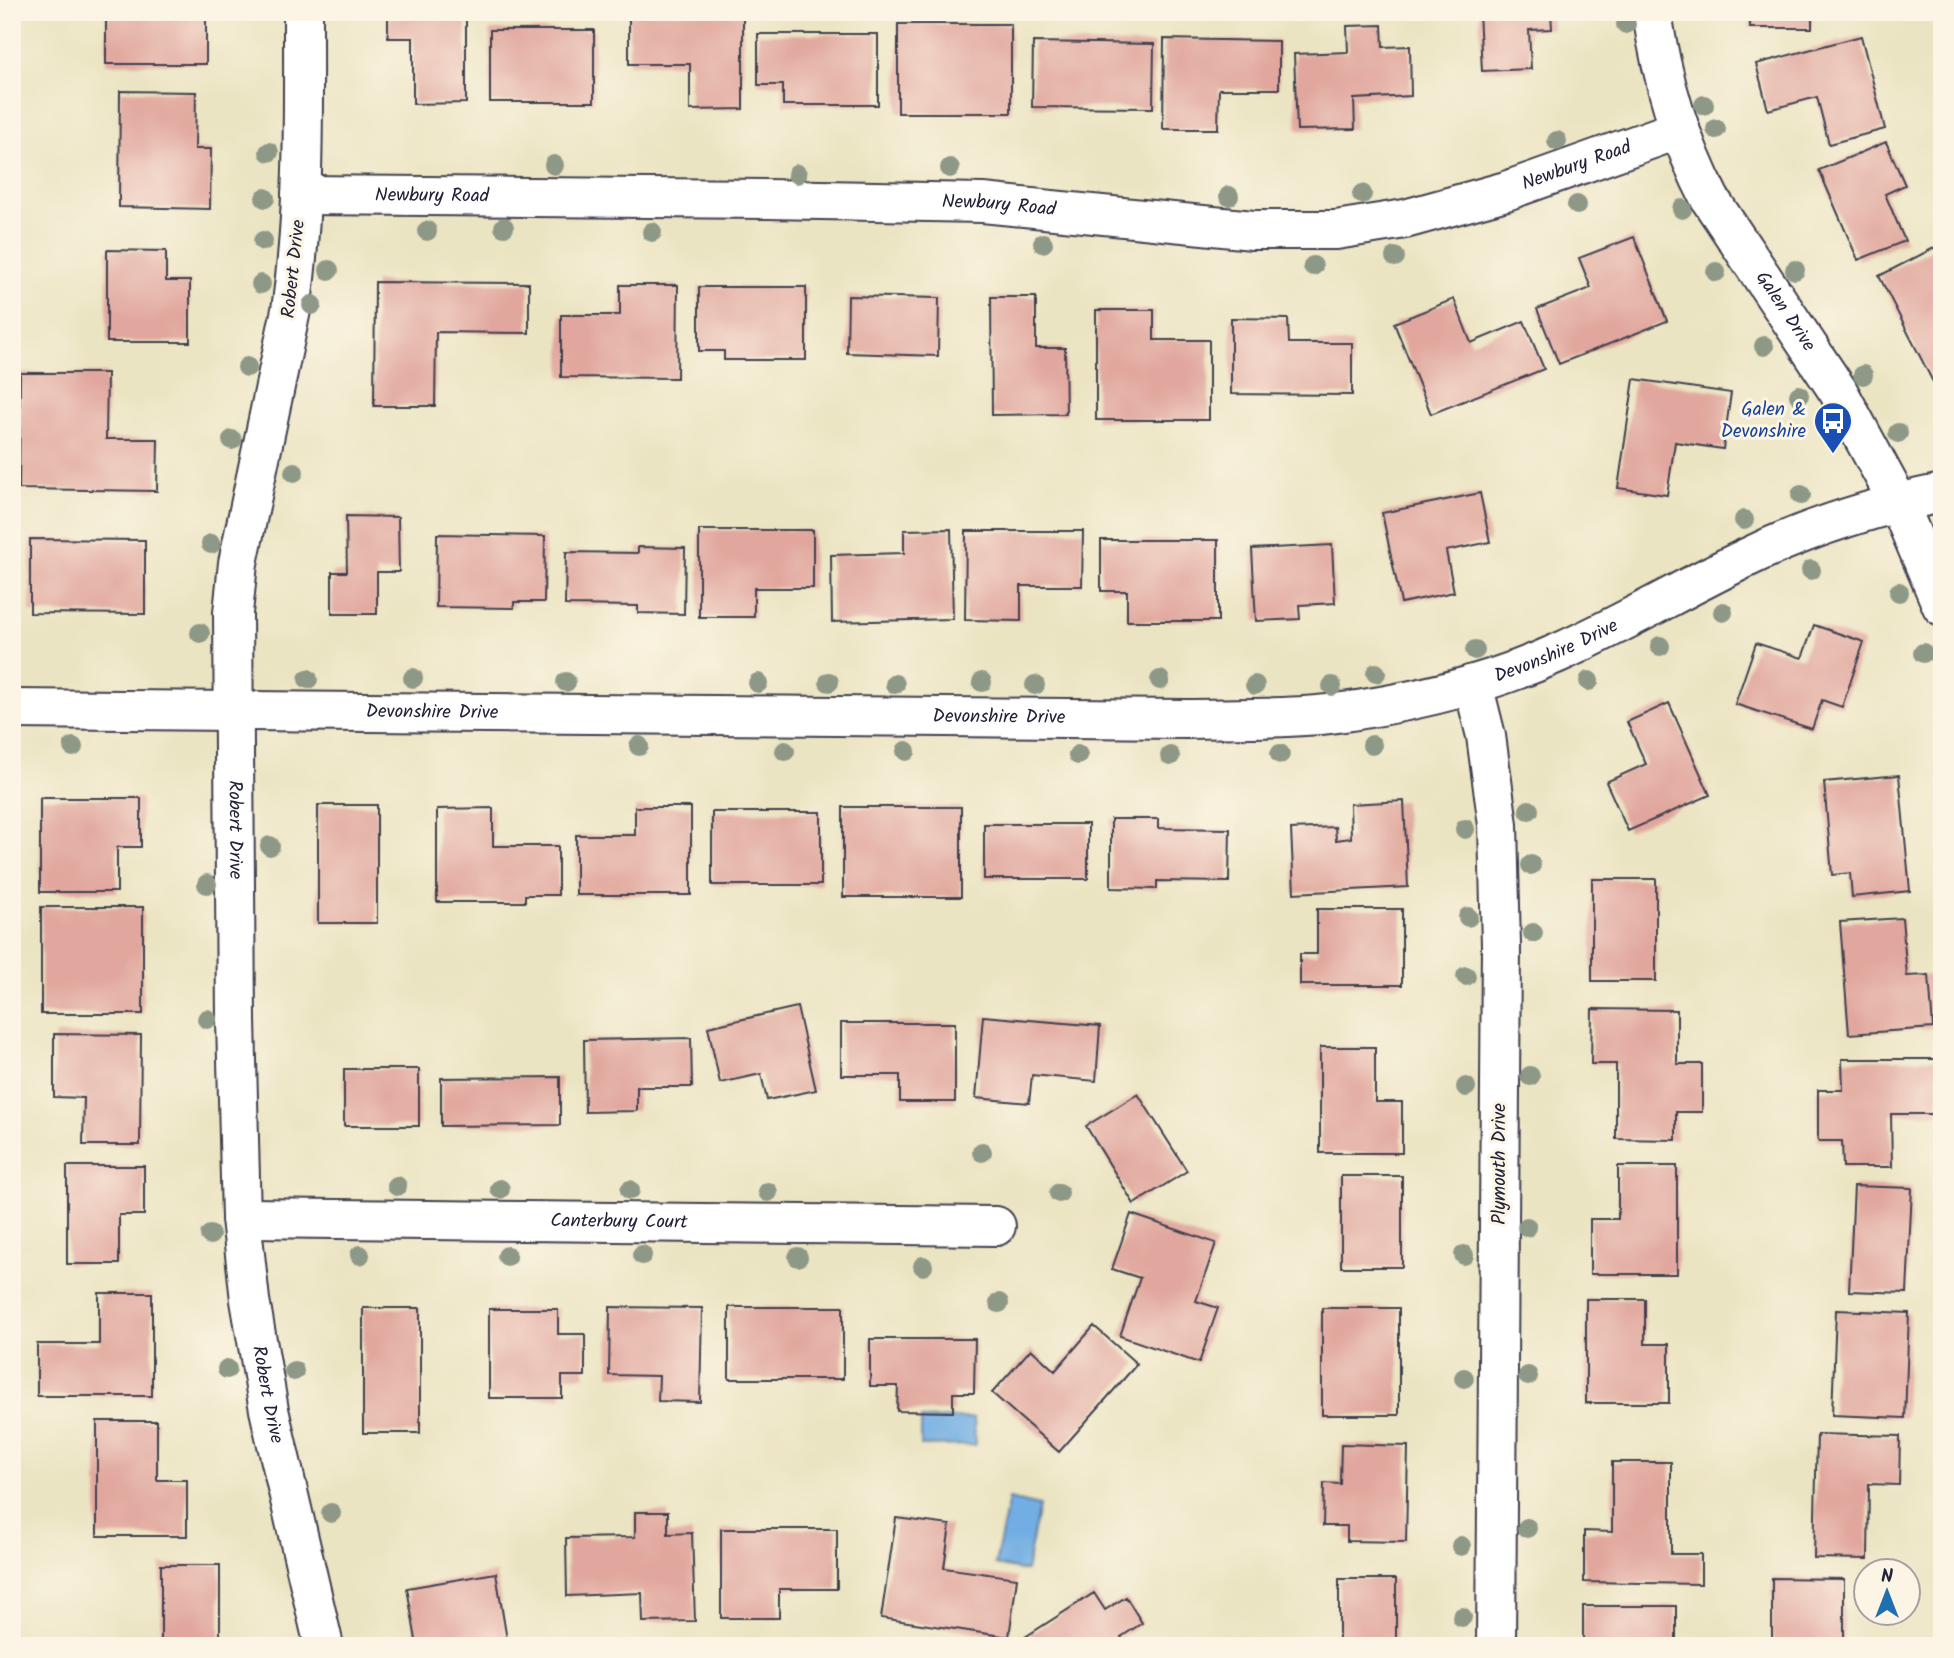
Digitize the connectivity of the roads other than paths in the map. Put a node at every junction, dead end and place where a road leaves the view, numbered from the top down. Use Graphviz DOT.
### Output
graph roads {
  1 [pos="303,12"];
  2 [pos="1652,12"];
  3 [pos="1680,129"];
  4 [pos="301,195"];
  5 [pos="1942,493"];
  6 [pos="1898,502"];
  7 [pos="1942,606"];
  8 [pos="1473,684"];
  9 [pos="12,709"];
  10 [pos="233,711"];
  11 [pos="241,1218"];
  12 [pos="996,1226"];
  13 [pos="324,1646"];
  14 [pos="1496,1646"];
  1 -- 4 [label="street, Robert Drive"];
  2 -- 3 [label="street, Galen Drive"];
  3 -- 4 [label="street, Newbury Road"];
  3 -- 6 [label="street, Galen Drive"];
  4 -- 10 [label="street, Robert Drive"];
  5 -- 6 [label="street, Devonshire Drive"];
  6 -- 7 [label="street, Galen Drive"];
  6 -- 8 [label="street, Devonshire Drive"];
  8 -- 10 [label="street, Devonshire Drive"];
  8 -- 14 [label="street, Plymouth Drive"];
  9 -- 10 [label="street, Devonshire Drive"];
  10 -- 11 [label="street, Robert Drive"];
  11 -- 12 [label="street, Canterbury Court"];
  11 -- 13 [label="street, Robert Drive"];
}
